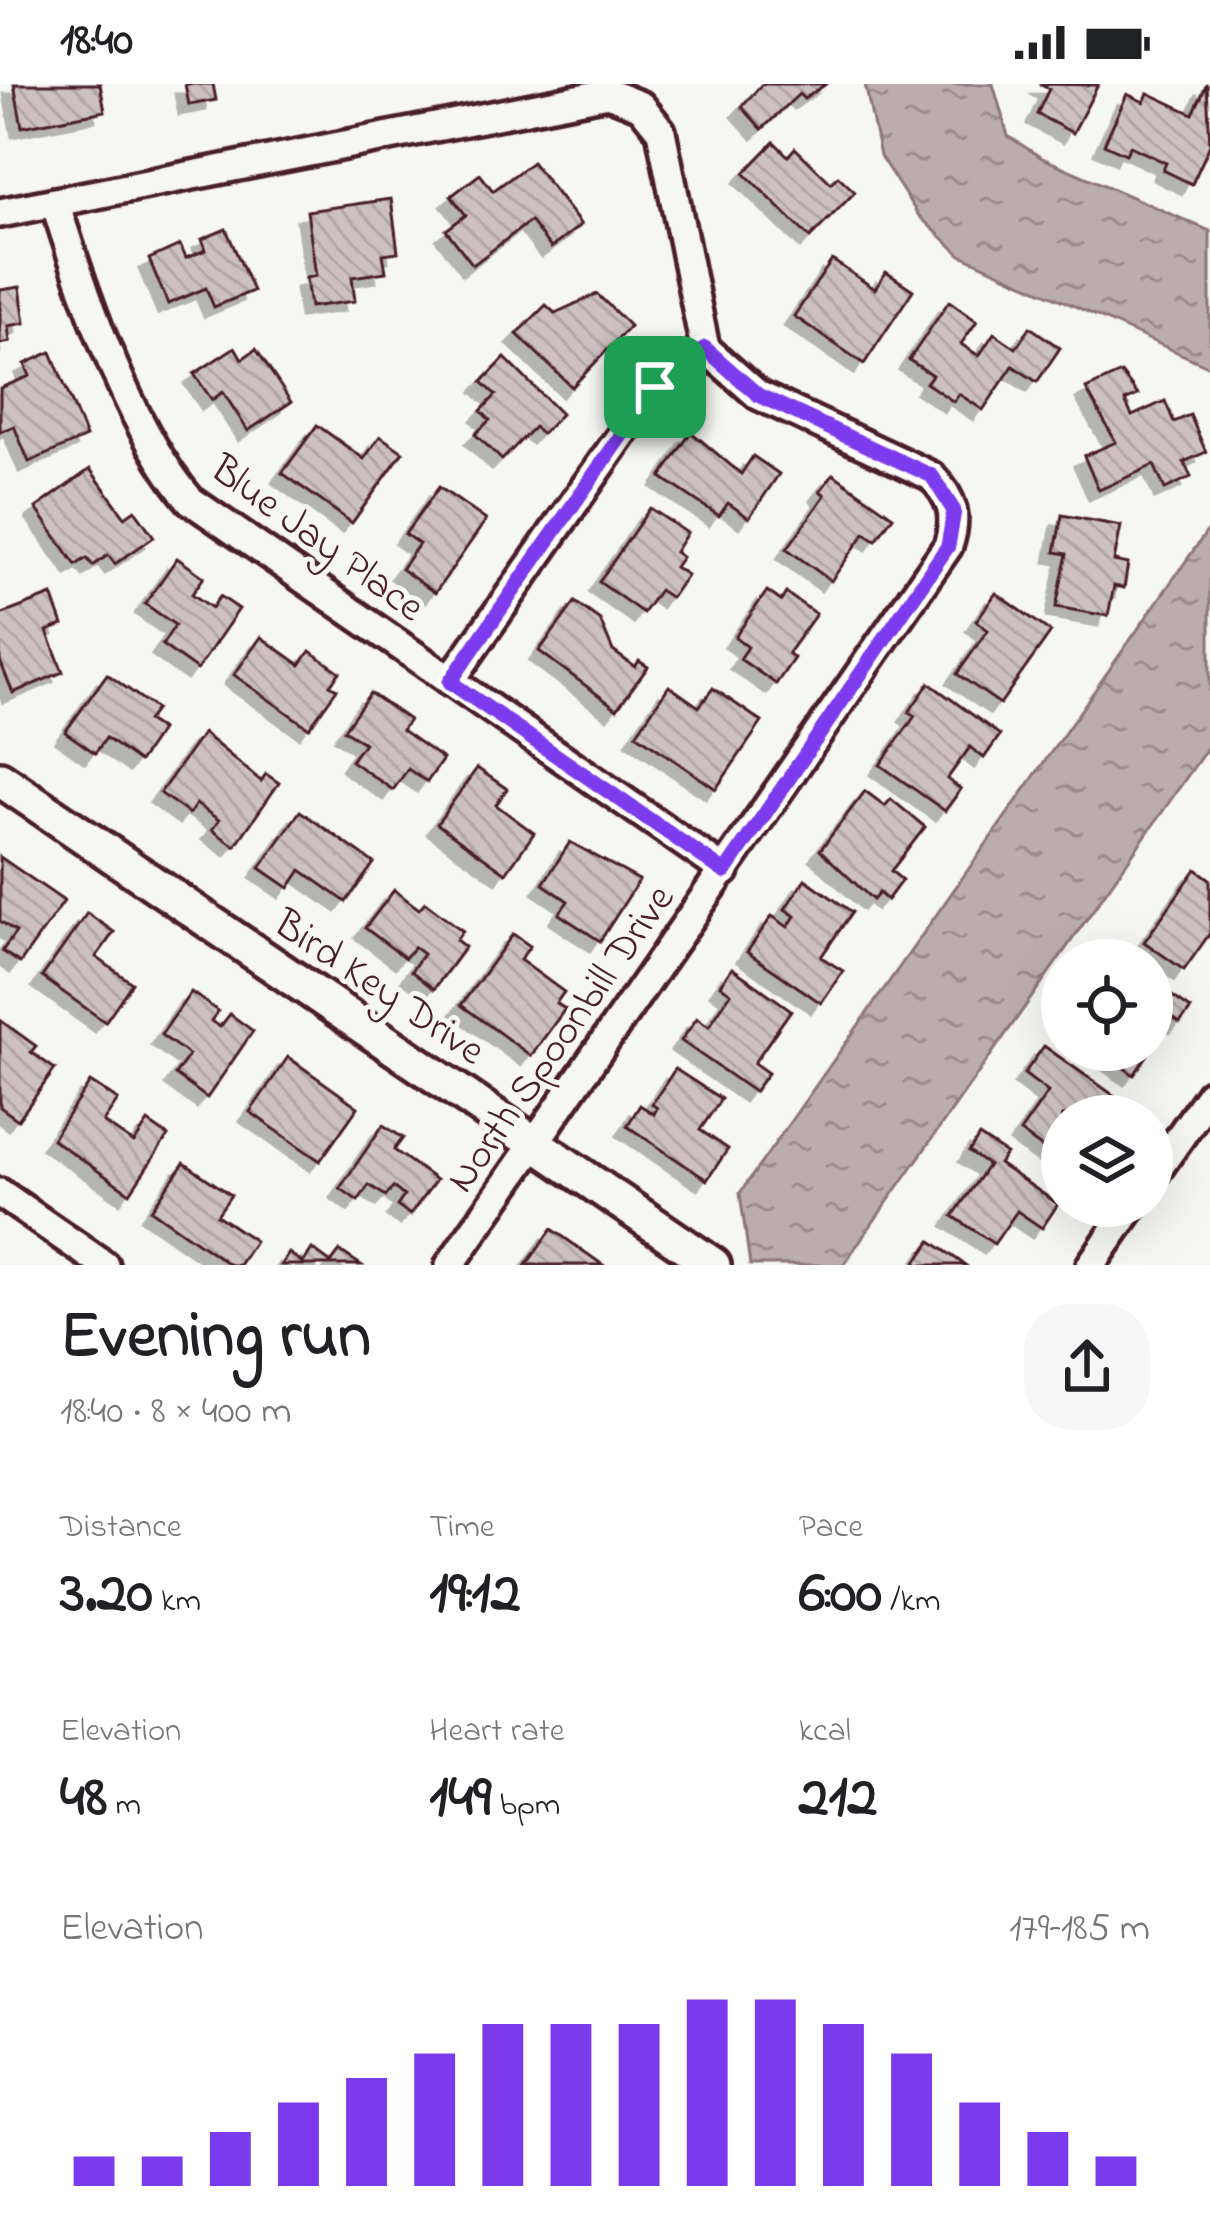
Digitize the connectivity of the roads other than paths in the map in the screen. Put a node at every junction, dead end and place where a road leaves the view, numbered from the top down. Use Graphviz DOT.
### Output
graph roads {
  1 [pos="55,202"];
  2 [pos="0,213"];
  3 [pos="705,348"];
  4 [pos="450,682"];
  5 [pos="0,779"];
  6 [pos="725,872"];
  7 [pos="1210,1094"];
  8 [pos="534,1144"];
  9 [pos="1173,1147"];
  10 [pos="0,1193"];
  11 [pos="1117,1227"];
  12 [pos="104,1265"];
  13 [pos="450,1265"];
  14 [pos="712,1265"];
  15 [pos="1091,1265"];
  1 -- 2 [label="street"];
  1 -- 3 [label="street"];
  1 -- 4 [label="street, Blue Jay Place"];
  3 -- 4 [label="street"];
  3 -- 6 [label="street, North Spoonbill Drive"];
  4 -- 6 [label="street, Blue Jay Place"];
  5 -- 8 [label="street, Bird Key Drive"];
  6 -- 8 [label="street, North Spoonbill Drive"];
  7 -- 9 [label="street"];
  8 -- 13 [label="street, North Spoonbill Drive"];
  8 -- 14 [label="street, Bird Key Drive"];
  10 -- 12 [label="street"];
  11 -- 15 [label="street"];
}
